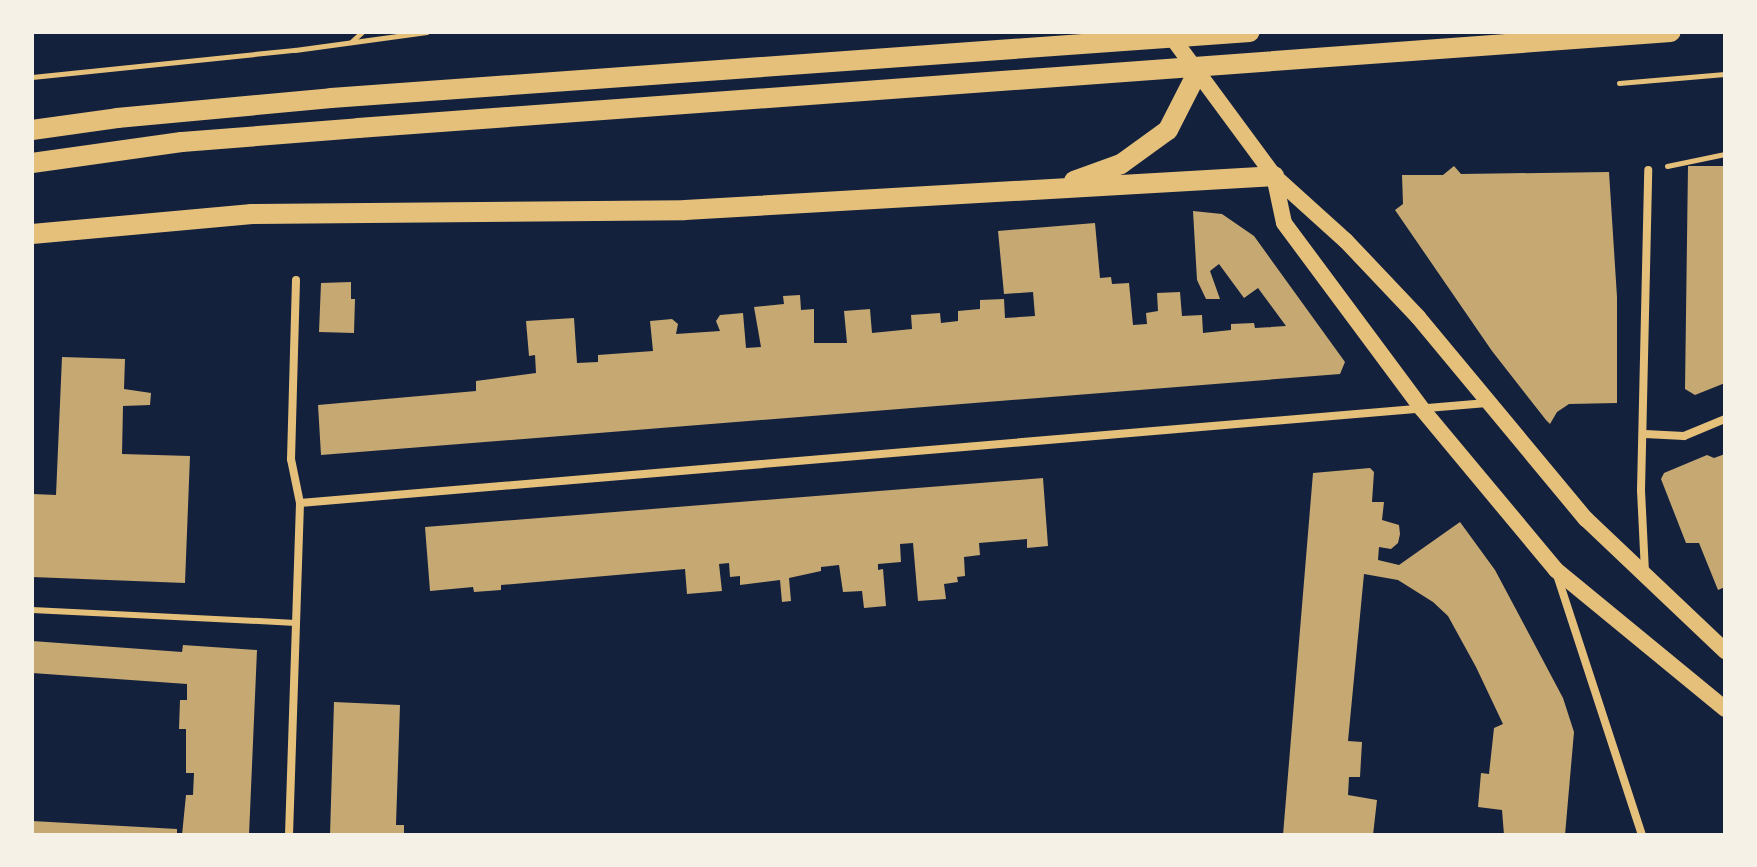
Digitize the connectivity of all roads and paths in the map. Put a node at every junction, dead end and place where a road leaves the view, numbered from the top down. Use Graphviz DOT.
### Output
graph roads {
  1 [pos="362,32"];
  2 [pos="427,32"];
  3 [pos="1168,32"];
  4 [pos="1250,32"];
  5 [pos="1670,32"];
  6 [pos="349,44"];
  7 [pos="1197,73"];
  8 [pos="1725,74"];
  9 [pos="32,77"];
  10 [pos="1619,83"];
  11 [pos="32,130"];
  12 [pos="1725,154"];
  13 [pos="32,163"];
  14 [pos="1648,170"];
  15 [pos="1274,176"];
  16 [pos="1052,189"];
  17 [pos="32,234"];
  18 [pos="296,280"];
  19 [pos="1488,403"];
  20 [pos="1422,409"];
  21 [pos="1725,419"];
  22 [pos="1645,434"];
  23 [pos="300,503"];
  24 [pos="1556,570"];
  25 [pos="1645,577"];
  26 [pos="32,610"];
  27 [pos="296,623"];
  28 [pos="1725,651"];
  29 [pos="1725,709"];
  30 [pos="289,835"];
  31 [pos="1642,835"];
  1 -- 6 [label="path"];
  2 -- 6 [label="path"];
  3 -- 7 [label="main road"];
  4 -- 11 [label="main road"];
  5 -- 13 [label="main road"];
  6 -- 9 [label="path"];
  7 -- 15 [label="main road"];
  7 -- 16 [label="main road"];
  8 -- 10 [label="path"];
  12 -- 14 [label="path"];
  14 -- 22 [label="street"];
  15 -- 16 [label="main road"];
  15 -- 19 [label="main road"];
  15 -- 20 [label="main road"];
  16 -- 17 [label="main road"];
  18 -- 23 [label="street"];
  19 -- 20 [label="street"];
  19 -- 25 [label="main road"];
  20 -- 23 [label="street"];
  20 -- 24 [label="main road"];
  21 -- 22 [label="street"];
  22 -- 25 [label="street"];
  23 -- 27 [label="street"];
  24 -- 29 [label="main road"];
  24 -- 31 [label="street"];
  25 -- 28 [label="main road"];
  26 -- 27 [label="lane"];
  27 -- 30 [label="street"];
}
